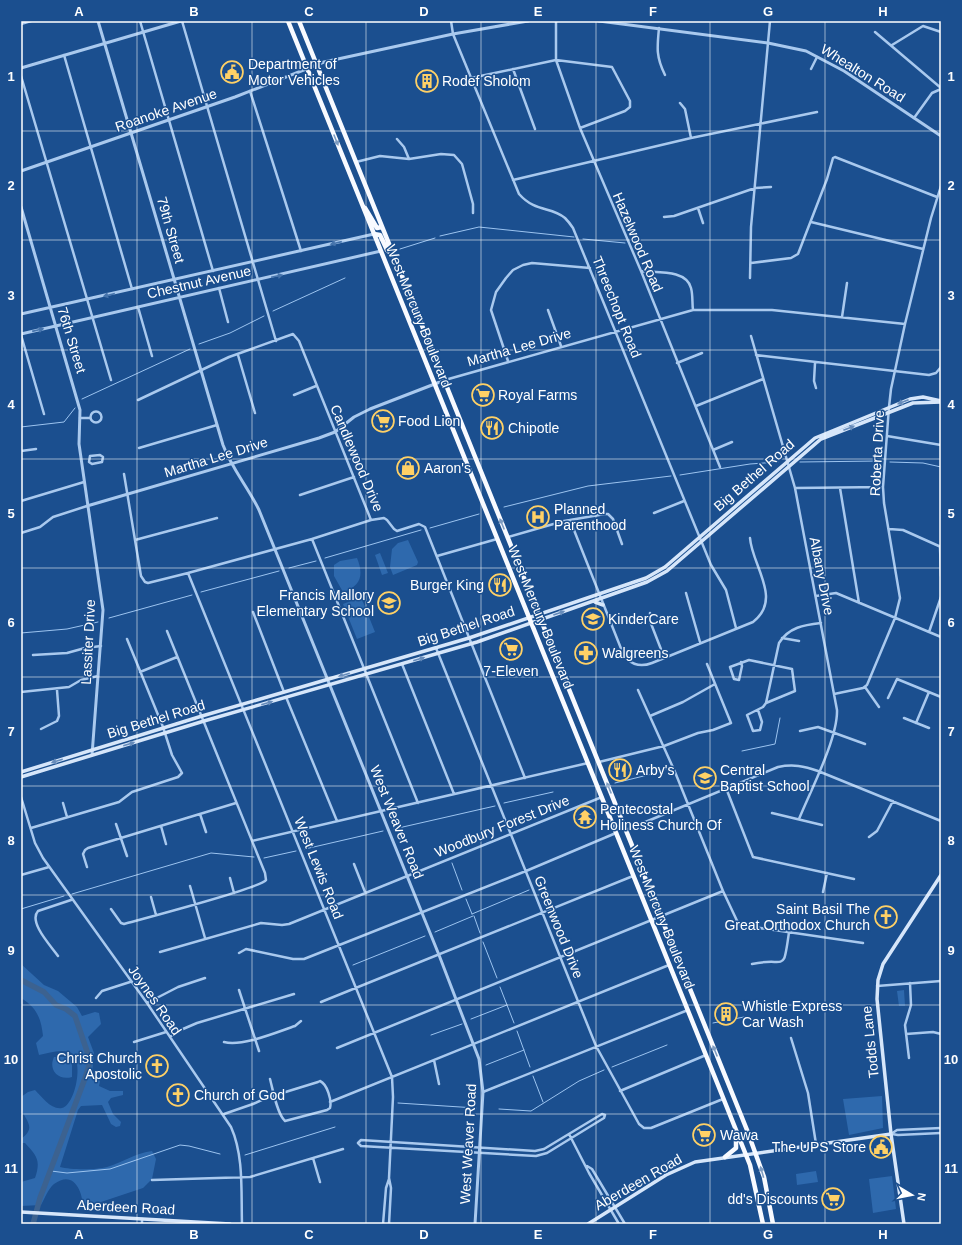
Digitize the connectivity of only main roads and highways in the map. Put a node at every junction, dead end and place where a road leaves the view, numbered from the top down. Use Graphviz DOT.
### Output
graph roads {
  1 [pos="288,21"];
  2 [pos="299,21"];
  3 [pos="362,203"];
  4 [pos="382,227"];
  5 [pos="374,234"];
  6 [pos="394,257"];
  7 [pos="941,402"];
  8 [pos="833,429"];
  9 [pos="835,434"];
  10 [pos="590,602"];
  11 [pos="603,605"];
  12 [pos="538,614"];
  13 [pos="528,618"];
  14 [pos="541,620"];
  15 [pos="531,623"];
  16 [pos="21,772"];
  17 [pos="21,777"];
  18 [pos="941,875"];
  19 [pos="736,1130"];
  20 [pos="891,1134"];
  21 [pos="756,1152"];
  22 [pos="745,1154"];
  23 [pos="725,1157"];
  24 [pos="21,1212"];
  25 [pos="209,1223"];
  26 [pos="230,1224"];
  27 [pos="588,1224"];
  28 [pos="763,1224"];
  29 [pos="773,1224"];
  30 [pos="904,1224"];
  1 -- 3 [label="highway, West Mercury Boulevard, one-way"];
  2 -- 4 [label="highway, West Mercury Boulevard"];
  3 -- 4 [label="highway"];
  3 -- 5 [label="highway, West Mercury Boulevard"];
  4 -- 6 [label="highway, West Mercury Boulevard"];
  5 -- 6 [label="highway"];
  5 -- 13 [label="highway, West Mercury Boulevard"];
  12 -- 6 [label="highway, West Mercury Boulevard, one-way"];
  7 -- 8 [label="main road, Big Bethel Road, one-way"];
  9 -- 7 [label="main road, Big Bethel Road, one-way"];
  8 -- 9 [label="main road"];
  8 -- 12 [label="main road, Big Bethel Road"];
  9 -- 10 [label="main road, Big Bethel Road"];
  10 -- 11 [label="main road"];
  14 -- 10 [label="main road, Big Bethel Road, one-way"];
  12 -- 13 [label="main road, Big Bethel Road"];
  12 -- 14 [label="highway, West Mercury Boulevard"];
  13 -- 15 [label="highway, West Mercury Boulevard"];
  13 -- 16 [label="main road, Big Bethel Road, one-way"];
  14 -- 15 [label="main road, Big Bethel Road"];
  21 -- 14 [label="highway, West Mercury Boulevard, one-way"];
  17 -- 15 [label="main road, Big Bethel Road, one-way"];
  15 -- 19 [label="highway, West Mercury Boulevard"];
  18 -- 20 [label="main road, Todds Lane"];
  19 -- 22 [label="highway, West Mercury Boulevard"];
  19 -- 23 [label="highway"];
  20 -- 21 [label="main road, Aberdeen Road"];
  20 -- 30 [label="main road, Todds Lane"];
  21 -- 22 [label="main road, Aberdeen Road"];
  29 -- 21 [label="highway, West Mercury Boulevard, one-way"];
  22 -- 23 [label="main road, Aberdeen Road"];
  22 -- 28 [label="highway, West Mercury Boulevard"];
  23 -- 27 [label="main road, Aberdeen Road"];
  24 -- 25 [label="main road, Aberdeen Road"];
  25 -- 26 [label="main road, Aberdeen Road"];
}
